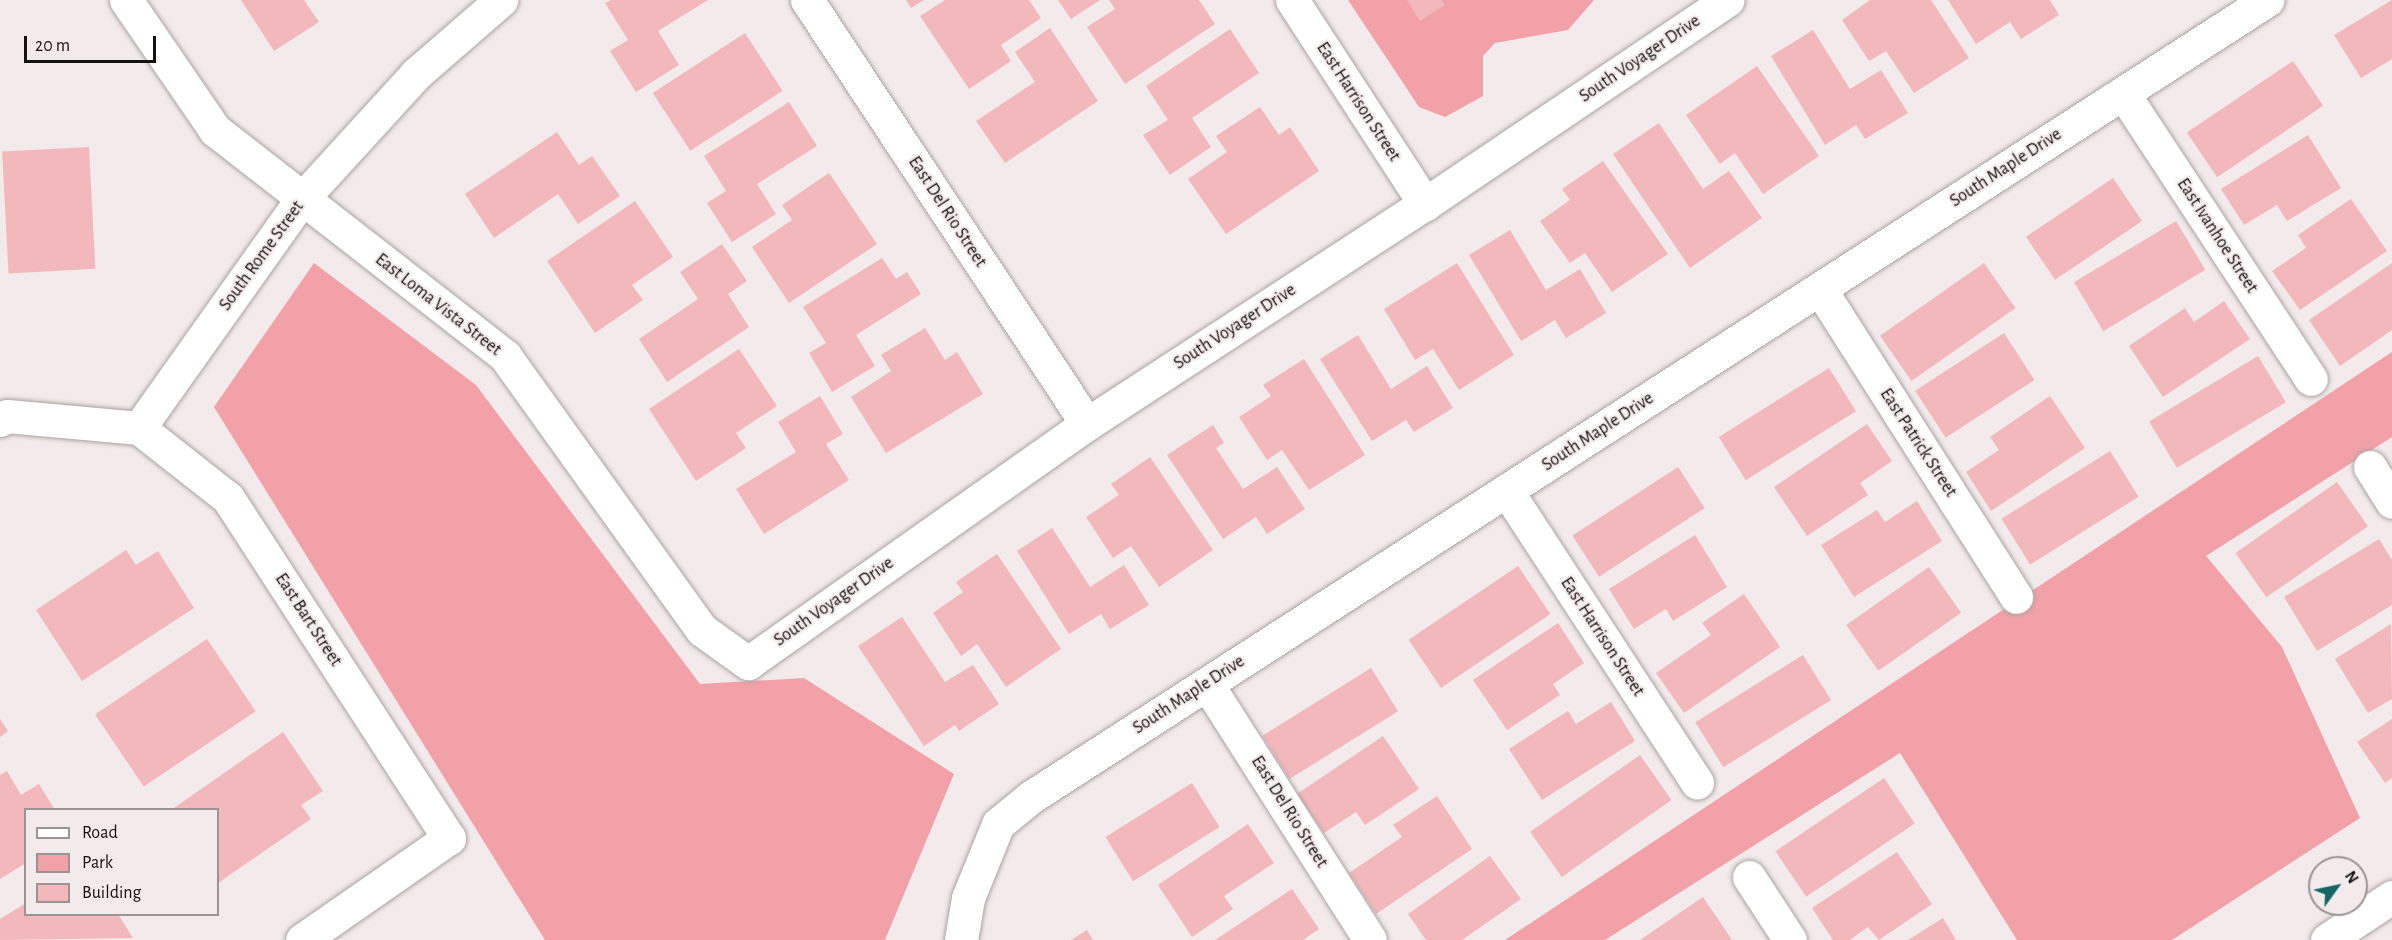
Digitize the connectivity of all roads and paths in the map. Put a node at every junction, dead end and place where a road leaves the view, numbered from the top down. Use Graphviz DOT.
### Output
graph roads {
  1 [pos="126,0"];
  2 [pos="501,0"];
  3 [pos="807,0"];
  4 [pos="1292,0"];
  5 [pos="1728,0"];
  6 [pos="2267,0"];
  7 [pos="2123,93"];
  8 [pos="301,200"];
  9 [pos="1425,204"];
  10 [pos="1820,289"];
  11 [pos="2311,379"];
  12 [pos="0,420"];
  13 [pos="1087,424"];
  14 [pos="139,428"];
  15 [pos="2370,467"];
  16 [pos="1507,491"];
  17 [pos="2392,502"];
  18 [pos="2016,597"];
  19 [pos="748,663"];
  20 [pos="1207,684"];
  21 [pos="1697,783"];
  22 [pos="1749,877"];
  23 [pos="2392,897"];
  24 [pos="302,940"];
  25 [pos="961,940"];
  26 [pos="1370,940"];
  27 [pos="1790,940"];
  28 [pos="2327,940"];
  1 -- 8 [label="street, East Loma Vista Street"];
  2 -- 8 [label="street, South Rome Street"];
  3 -- 13 [label="street, East Del Rio Street"];
  4 -- 9 [label="street, East Harrison Street"];
  5 -- 9 [label="street, South Voyager Drive"];
  6 -- 7 [label="street, South Maple Drive"];
  7 -- 10 [label="street, South Maple Drive"];
  7 -- 11 [label="street, East Ivanhoe Street"];
  8 -- 14 [label="street, South Rome Street"];
  8 -- 19 [label="street, East Loma Vista Street"];
  9 -- 13 [label="street, South Voyager Drive"];
  10 -- 16 [label="street, South Maple Drive"];
  10 -- 18 [label="street, East Patrick Street"];
  12 -- 14 [label="street"];
  13 -- 19 [label="street, South Voyager Drive"];
  14 -- 24 [label="street, East Bart Street"];
  15 -- 17 [label="street"];
  16 -- 20 [label="street, South Maple Drive"];
  16 -- 21 [label="street, East Harrison Street"];
  20 -- 25 [label="street, South Maple Drive"];
  20 -- 26 [label="street, East Del Rio Street"];
  22 -- 27 [label="street"];
  23 -- 28 [label="street"];
}
